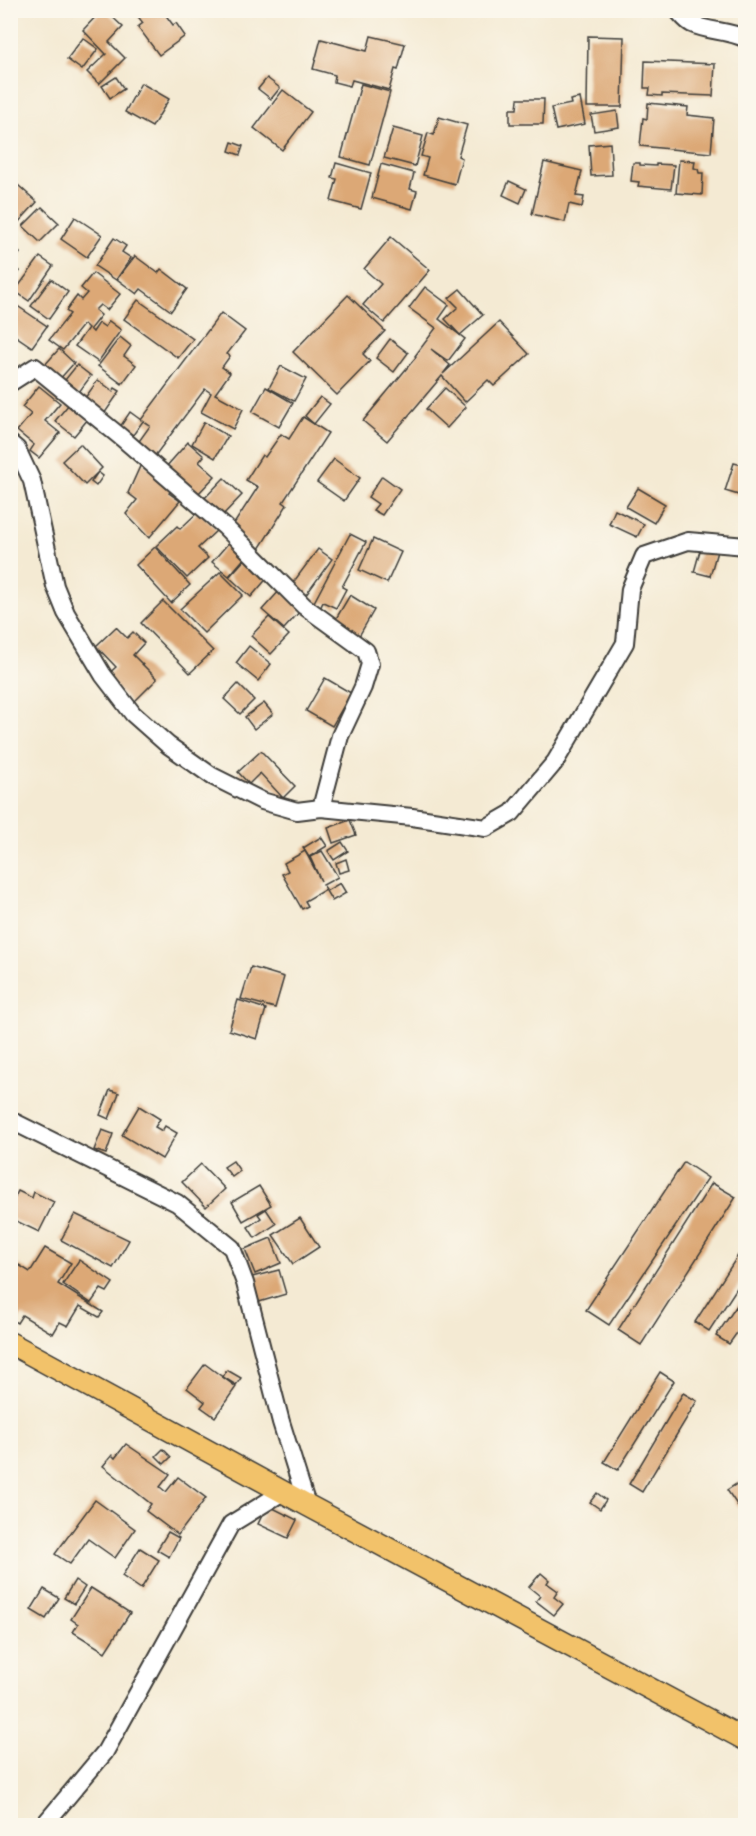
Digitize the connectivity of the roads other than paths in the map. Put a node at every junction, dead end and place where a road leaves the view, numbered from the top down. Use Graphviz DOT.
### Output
graph roads {
  1 [pos="677,10"];
  2 [pos="746,39"];
  3 [pos="10,382"];
  4 [pos="10,443"];
  5 [pos="746,546"];
  6 [pos="321,808"];
  7 [pos="10,1120"];
  8 [pos="10,1343"];
  9 [pos="283,1492"];
  10 [pos="307,1505"];
  11 [pos="746,1740"];
  12 [pos="43,1826"];
  1 -- 2 [label="street"];
  3 -- 6 [label="street"];
  4 -- 6 [label="street"];
  5 -- 6 [label="street"];
  7 -- 10 [label="street"];
  8 -- 9 [label="main road"];
  9 -- 10 [label="main road"];
  9 -- 12 [label="street"];
  10 -- 11 [label="main road"];
}
